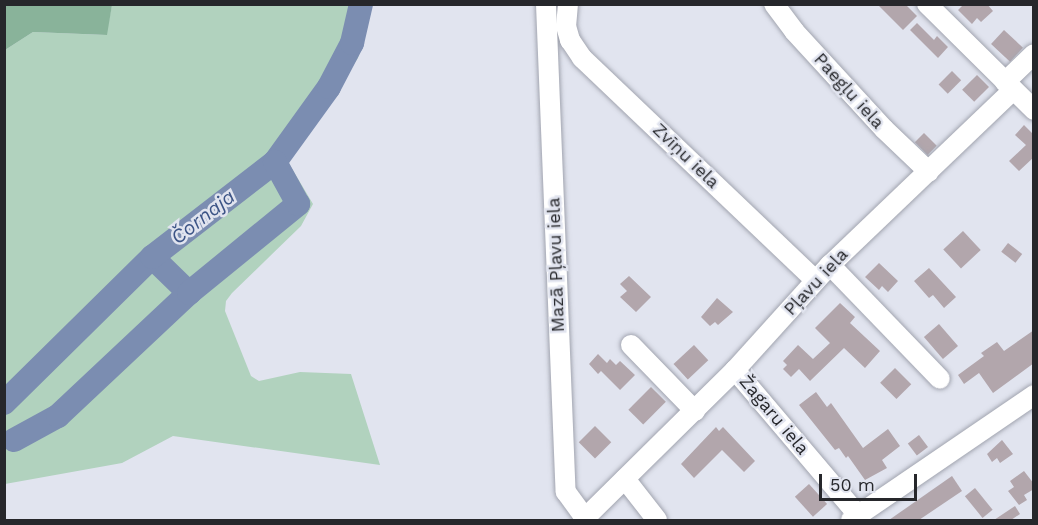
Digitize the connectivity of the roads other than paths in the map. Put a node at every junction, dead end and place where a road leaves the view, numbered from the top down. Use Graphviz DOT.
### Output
graph roads {
  1 [pos="546,4"];
  2 [pos="568,4"];
  3 [pos="774,4"];
  4 [pos="927,4"];
  5 [pos="1034,54"];
  6 [pos="1009,86"];
  7 [pos="1034,110"];
  8 [pos="929,172"];
  9 [pos="830,265"];
  10 [pos="815,280"];
  11 [pos="631,345"];
  12 [pos="735,370"];
  13 [pos="940,379"];
  14 [pos="1034,395"];
  15 [pos="695,411"];
  16 [pos="625,479"];
  17 [pos="855,518"];
  18 [pos="584,519"];
  19 [pos="657,520"];
  1 -- 18 [label="street, Mazā Pļavu iela"];
  2 -- 10 [label="street, Zvīņu iela"];
  3 -- 8 [label="street, Paegļu iela"];
  4 -- 6 [label="street"];
  5 -- 6 [label="street, Pļavu iela"];
  6 -- 7 [label="street"];
  6 -- 8 [label="street, Pļavu iela"];
  8 -- 9 [label="street, Pļavu iela"];
  9 -- 10 [label="street, Pļavu iela"];
  9 -- 13 [label="street"];
  10 -- 12 [label="street, Pļavu iela"];
  11 -- 15 [label="street"];
  12 -- 15 [label="street, Pļavu iela"];
  12 -- 17 [label="street, Žagaru iela"];
  14 -- 17 [label="street"];
  15 -- 16 [label="street, Pļavu iela"];
  16 -- 18 [label="street, Pļavu iela"];
  16 -- 19 [label="street"];
}
